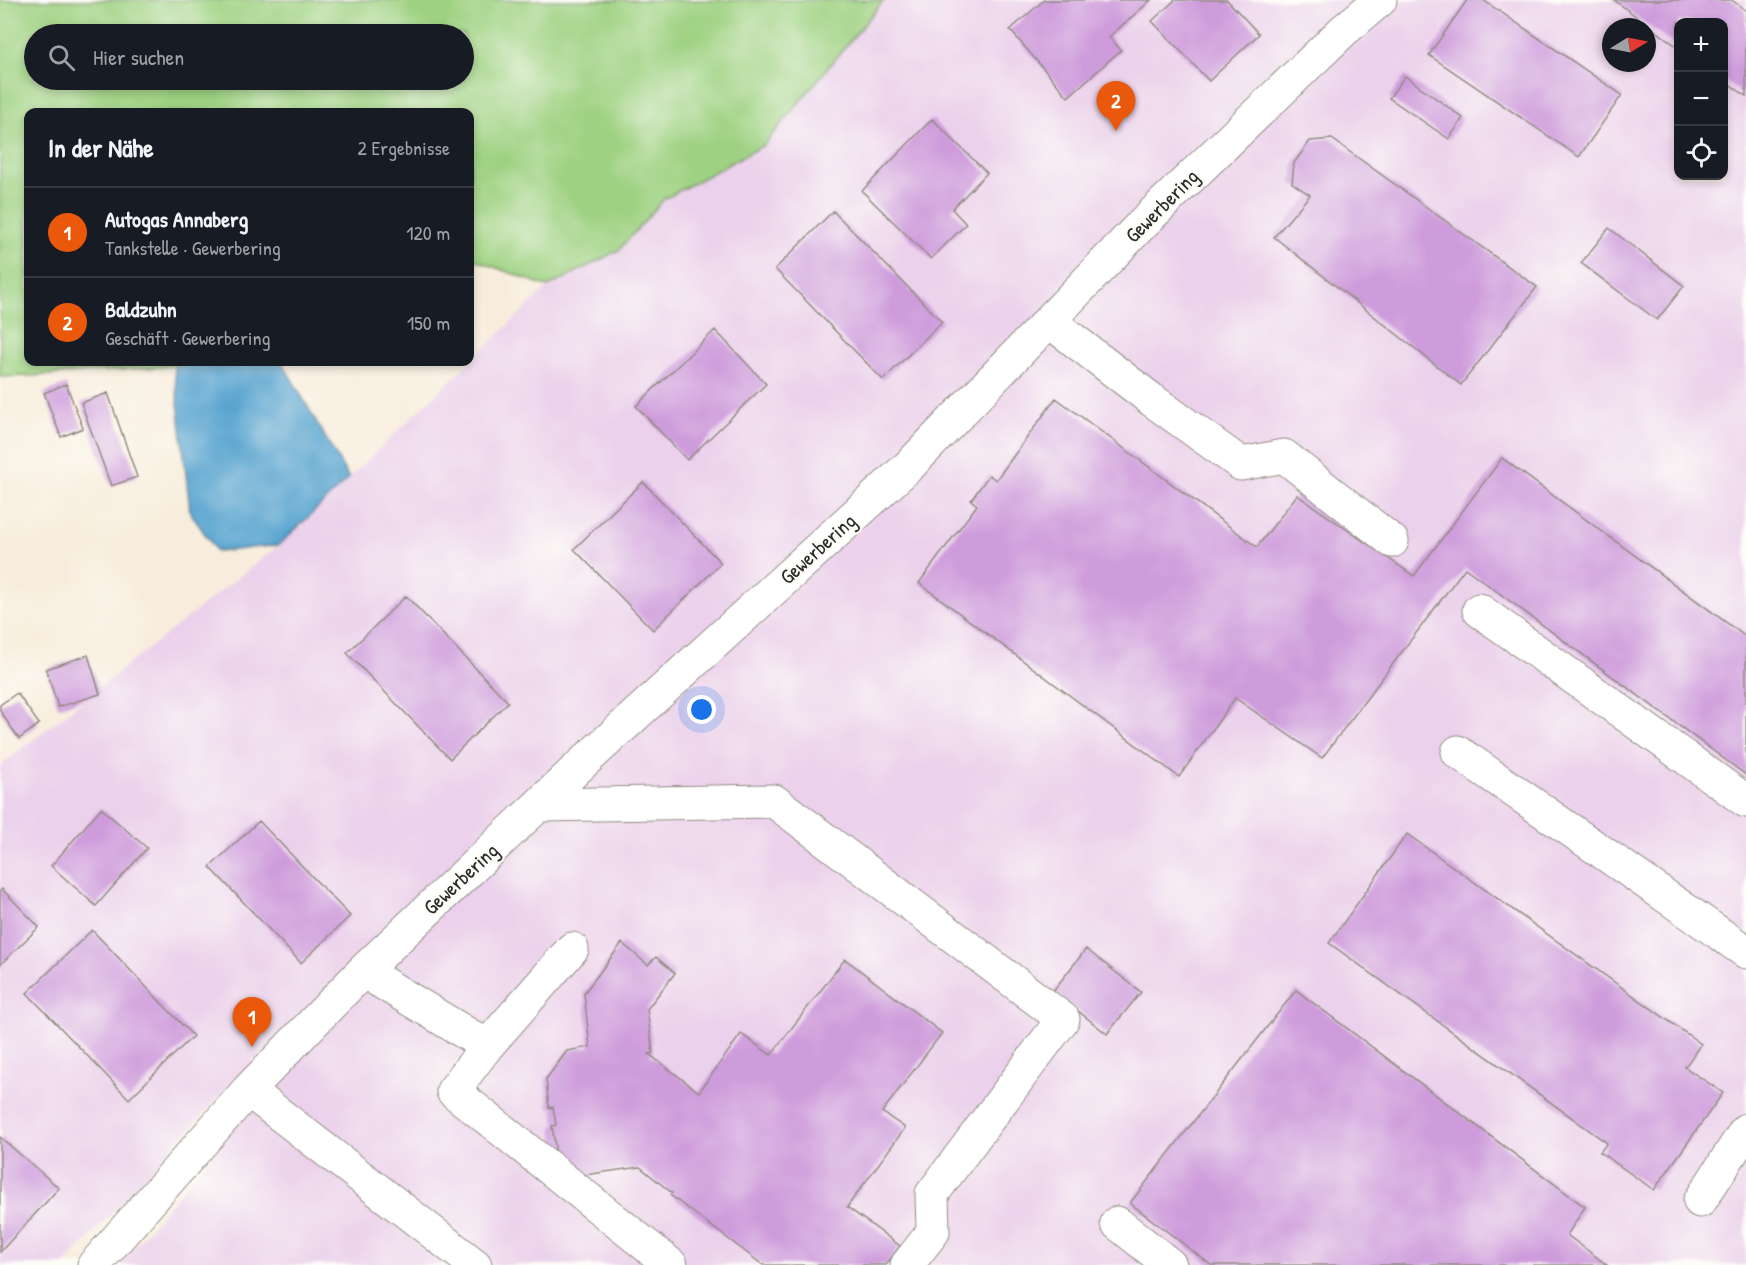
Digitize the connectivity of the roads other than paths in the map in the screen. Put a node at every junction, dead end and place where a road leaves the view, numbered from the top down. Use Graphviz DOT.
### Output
graph roads {
  1 [pos="1380,0"];
  2 [pos="1049,321"];
  3 [pos="1392,541"];
  4 [pos="1479,610"];
  5 [pos="1458,752"];
  6 [pos="1746,801"];
  7 [pos="541,805"];
  8 [pos="572,949"];
  9 [pos="1746,952"];
  10 [pos="363,971"];
  11 [pos="487,1046"];
  12 [pos="248,1090"];
  13 [pos="1746,1130"];
  14 [pos="1700,1200"];
  15 [pos="1117,1223"];
  16 [pos="94,1265"];
  17 [pos="475,1265"];
  18 [pos="671,1265"];
  19 [pos="908,1265"];
  20 [pos="1170,1265"];
  1 -- 2 [label="street, Gewerbering"];
  2 -- 3 [label="street"];
  2 -- 7 [label="street, Gewerbering"];
  4 -- 6 [label="street"];
  5 -- 9 [label="street"];
  7 -- 10 [label="street, Gewerbering"];
  7 -- 19 [label="street"];
  8 -- 11 [label="street"];
  10 -- 11 [label="street"];
  10 -- 12 [label="street, Gewerbering"];
  11 -- 18 [label="street"];
  12 -- 16 [label="street, Gewerbering"];
  12 -- 17 [label="street"];
  13 -- 14 [label="street"];
  15 -- 20 [label="street"];
}
